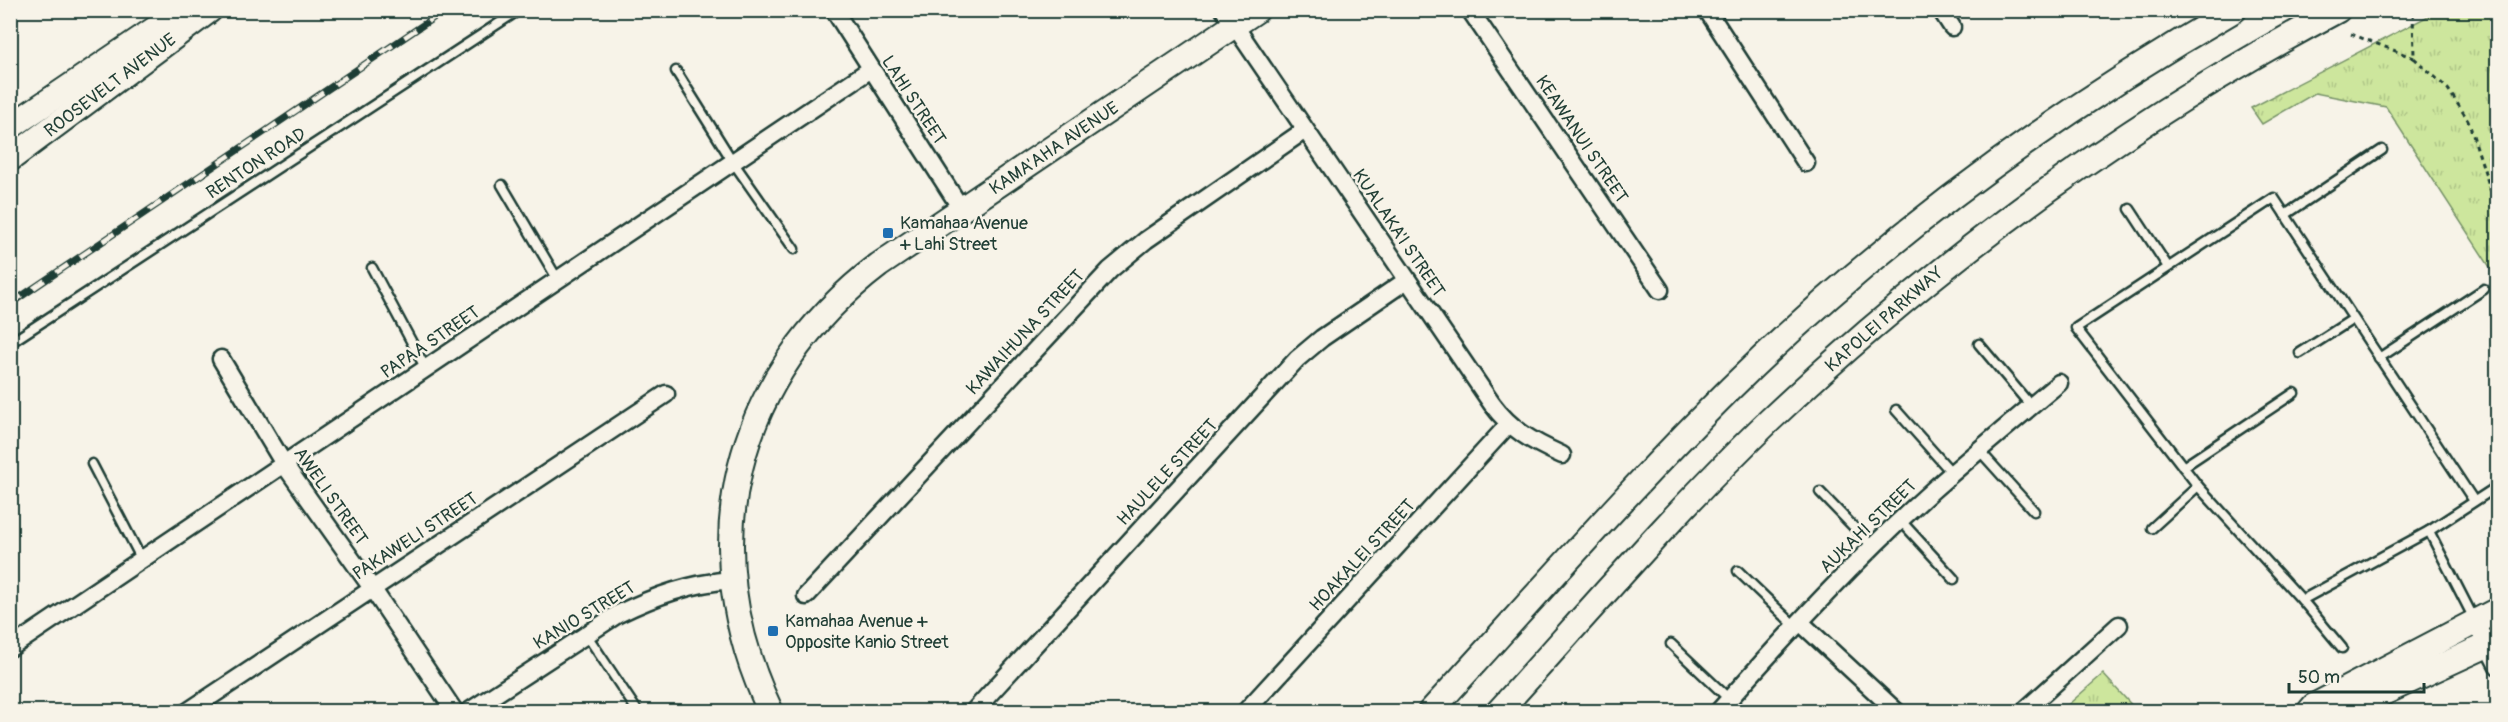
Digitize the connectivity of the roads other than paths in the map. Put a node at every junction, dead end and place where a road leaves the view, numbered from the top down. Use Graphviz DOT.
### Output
graph roads {
  1 [pos="183,10"];
  2 [pos="210,10"];
  3 [pos="519,10"];
  4 [pos="834,10"];
  5 [pos="1257,10"];
  6 [pos="1470,10"];
  7 [pos="1707,10"];
  8 [pos="1941,10"];
  9 [pos="2234,10"];
  10 [pos="2338,10"];
  11 [pos="1229,18"];
  12 [pos="1952,27"];
  13 [pos="871,69"];
  14 [pos="676,71"];
  15 [pos="10,127"];
  16 [pos="1305,130"];
  17 [pos="2382,150"];
  18 [pos="10,159"];
  19 [pos="733,162"];
  20 [pos="1806,163"];
  21 [pos="502,185"];
  22 [pos="2130,209"];
  23 [pos="962,210"];
  24 [pos="2285,215"];
  25 [pos="794,249"];
  26 [pos="2168,267"];
  27 [pos="372,268"];
  28 [pos="558,280"];
  29 [pos="1407,280"];
  30 [pos="2484,289"];
  31 [pos="1660,290"];
  32 [pos="2354,319"];
  33 [pos="10,343"];
  34 [pos="1979,344"];
  35 [pos="2300,353"];
  36 [pos="2379,358"];
  37 [pos="221,359"];
  38 [pos="426,369"];
  39 [pos="2059,383"];
  40 [pos="2294,393"];
  41 [pos="666,394"];
  42 [pos="2031,406"];
  43 [pos="1896,410"];
  44 [pos="1509,424"];
  45 [pos="1979,450"];
  46 [pos="1562,455"];
  47 [pos="92,464"];
  48 [pos="284,464"];
  49 [pos="2183,467"];
  50 [pos="1952,473"];
  51 [pos="2198,486"];
  52 [pos="2498,486"];
  53 [pos="1820,492"];
  54 [pos="2474,501"];
  55 [pos="2034,511"];
  56 [pos="1900,521"];
  57 [pos="2152,528"];
  58 [pos="2429,531"];
  59 [pos="1873,547"];
  60 [pos="142,560"];
  61 [pos="1738,571"];
  62 [pos="1954,579"];
  63 [pos="732,580"];
  64 [pos="372,588"];
  65 [pos="806,596"];
  66 [pos="2302,600"];
  67 [pos="2498,610"];
  68 [pos="2475,622"];
  69 [pos="1798,624"];
  70 [pos="2120,625"];
  71 [pos="586,634"];
  72 [pos="1671,644"];
  73 [pos="12,645"];
  74 [pos="2342,648"];
  75 [pos="2494,650"];
  76 [pos="1724,705"];
  77 [pos="1888,709"];
  78 [pos="187,711"];
  79 [pos="455,711"];
  80 [pos="468,711"];
  81 [pos="638,711"];
  82 [pos="771,711"];
  83 [pos="973,711"];
  84 [pos="1245,711"];
  85 [pos="1430,711"];
  86 [pos="1498,711"];
  87 [pos="2023,711"];
  88 [pos="2309,711"];
  89 [pos="2342,711"];
  1 -- 15 [label="main road, ROOSEVELT AVENUE"];
  2 -- 18 [label="main road, ROOSEVELT AVENUE"];
  3 -- 33 [label="lane, RENTON ROAD"];
  4 -- 13 [label="street, LAHI STREET"];
  5 -- 11 [label="main road, KAMA'AHA AVENUE"];
  6 -- 31 [label="street, KEAWANUI STREET"];
  7 -- 20 [label="street"];
  8 -- 12 [label="street"];
  9 -- 85 [label="main road"];
  10 -- 86 [label="main road, KAPOLEI PARKWAY"];
  11 -- 16 [label="street, KUALAKA'I STREET"];
  11 -- 23 [label="main road, KAMA'AHA AVENUE"];
  13 -- 19 [label="street, PAPAA STREET"];
  13 -- 23 [label="street, LAHI STREET"];
  14 -- 19 [label="lane"];
  16 -- 29 [label="street, KUALAKA'I STREET"];
  16 -- 65 [label="street, KAWAIHUNA STREET"];
  17 -- 24 [label="lane"];
  19 -- 25 [label="lane"];
  19 -- 28 [label="street, PAPAA STREET"];
  21 -- 28 [label="lane"];
  22 -- 26 [label="lane"];
  23 -- 63 [label="main road, KAMA'AHA AVENUE"];
  24 -- 26 [label="lane"];
  24 -- 32 [label="lane"];
  26 -- 49 [label="lane"];
  27 -- 38 [label="lane"];
  28 -- 38 [label="street, PAPAA STREET"];
  29 -- 44 [label="street, KUALAKA'I STREET"];
  29 -- 83 [label="street, HAULELE STREET"];
  30 -- 36 [label="lane"];
  32 -- 35 [label="lane"];
  32 -- 36 [label="lane"];
  34 -- 42 [label="lane"];
  36 -- 54 [label="lane"];
  37 -- 48 [label="street, AWELI STREET"];
  38 -- 48 [label="street, PAPAA STREET"];
  39 -- 42 [label="street, AUKAHI STREET"];
  40 -- 49 [label="lane"];
  41 -- 64 [label="street, PAKAWELI STREET"];
  42 -- 45 [label="street, AUKAHI STREET"];
  43 -- 50 [label="lane"];
  44 -- 46 [label="street, KUALAKA'I STREET"];
  44 -- 84 [label="street, HOAKALEI STREET"];
  45 -- 50 [label="street, AUKAHI STREET"];
  45 -- 55 [label="lane"];
  47 -- 60 [label="lane"];
  48 -- 60 [label="street, PAPAA STREET"];
  48 -- 64 [label="street, AWELI STREET"];
  49 -- 51 [label="lane"];
  50 -- 56 [label="street, AUKAHI STREET"];
  51 -- 57 [label="lane"];
  51 -- 66 [label="lane"];
  52 -- 54 [label="lane"];
  53 -- 59 [label="lane"];
  54 -- 58 [label="lane"];
  56 -- 59 [label="street, AUKAHI STREET"];
  56 -- 62 [label="lane"];
  58 -- 66 [label="lane"];
  58 -- 68 [label="lane"];
  59 -- 69 [label="street, AUKAHI STREET"];
  60 -- 73 [label="street, PAPAA STREET"];
  61 -- 69 [label="lane"];
  63 -- 71 [label="street, KANIO STREET"];
  63 -- 82 [label="main road, KAMA'AHA AVENUE"];
  64 -- 78 [label="street, PAKAWELI STREET"];
  64 -- 79 [label="street, AWELI STREET"];
  66 -- 74 [label="lane"];
  67 -- 68 [label="main road"];
  68 -- 75 [label="street"];
  68 -- 88 [label="main road"];
  69 -- 76 [label="street, AUKAHI STREET"];
  69 -- 77 [label="street"];
  70 -- 87 [label="street"];
  71 -- 80 [label="street, KANIO STREET"];
  71 -- 81 [label="lane"];
  72 -- 76 [label="lane"];
  75 -- 89 [label="main road"];
}
